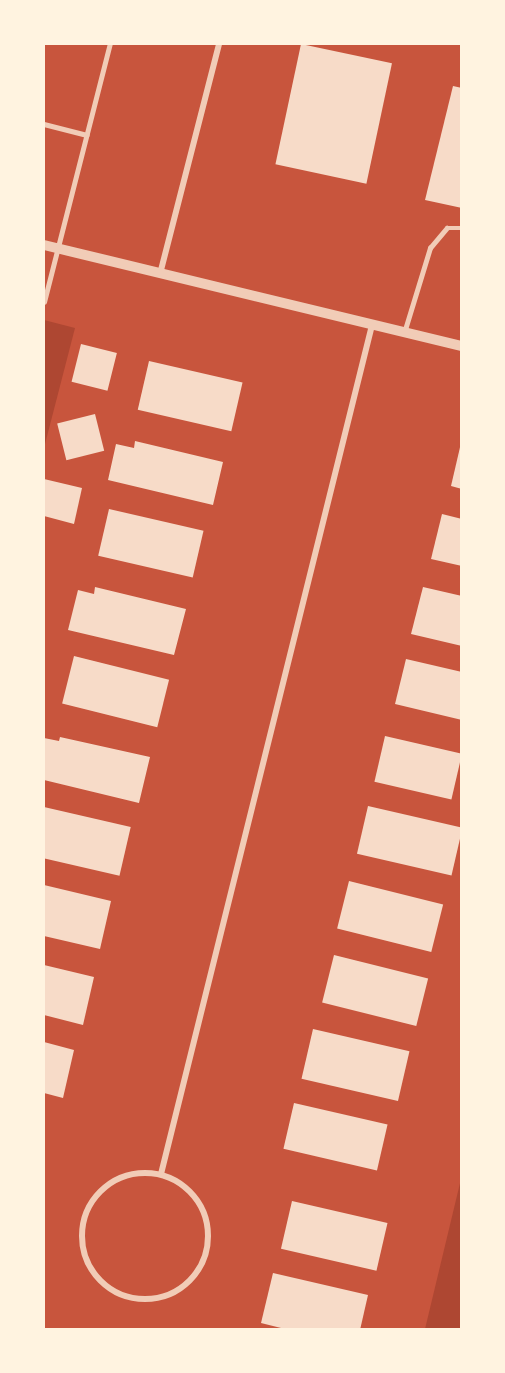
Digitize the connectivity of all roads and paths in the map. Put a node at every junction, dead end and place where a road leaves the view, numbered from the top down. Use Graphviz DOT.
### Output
graph roads {
  1 [pos="110,44"];
  2 [pos="219,44"];
  3 [pos="44,124"];
  4 [pos="87,135"];
  5 [pos="462,228"];
  6 [pos="44,245"];
  7 [pos="59,249"];
  8 [pos="160,274"];
  9 [pos="44,302"];
  10 [pos="372,325"];
  11 [pos="404,333"];
  12 [pos="462,346"];
  13 [pos="161,1174"];
  1 -- 4 [label="lane"];
  2 -- 8 [label="street"];
  3 -- 4 [label="lane"];
  4 -- 7 [label="lane"];
  5 -- 11 [label="lane"];
  6 -- 7 [label="street"];
  7 -- 8 [label="street"];
  7 -- 9 [label="lane"];
  8 -- 10 [label="street"];
  10 -- 11 [label="street"];
  10 -- 13 [label="street"];
  11 -- 12 [label="street"];
  13 -- 13 [label="street"];
}
